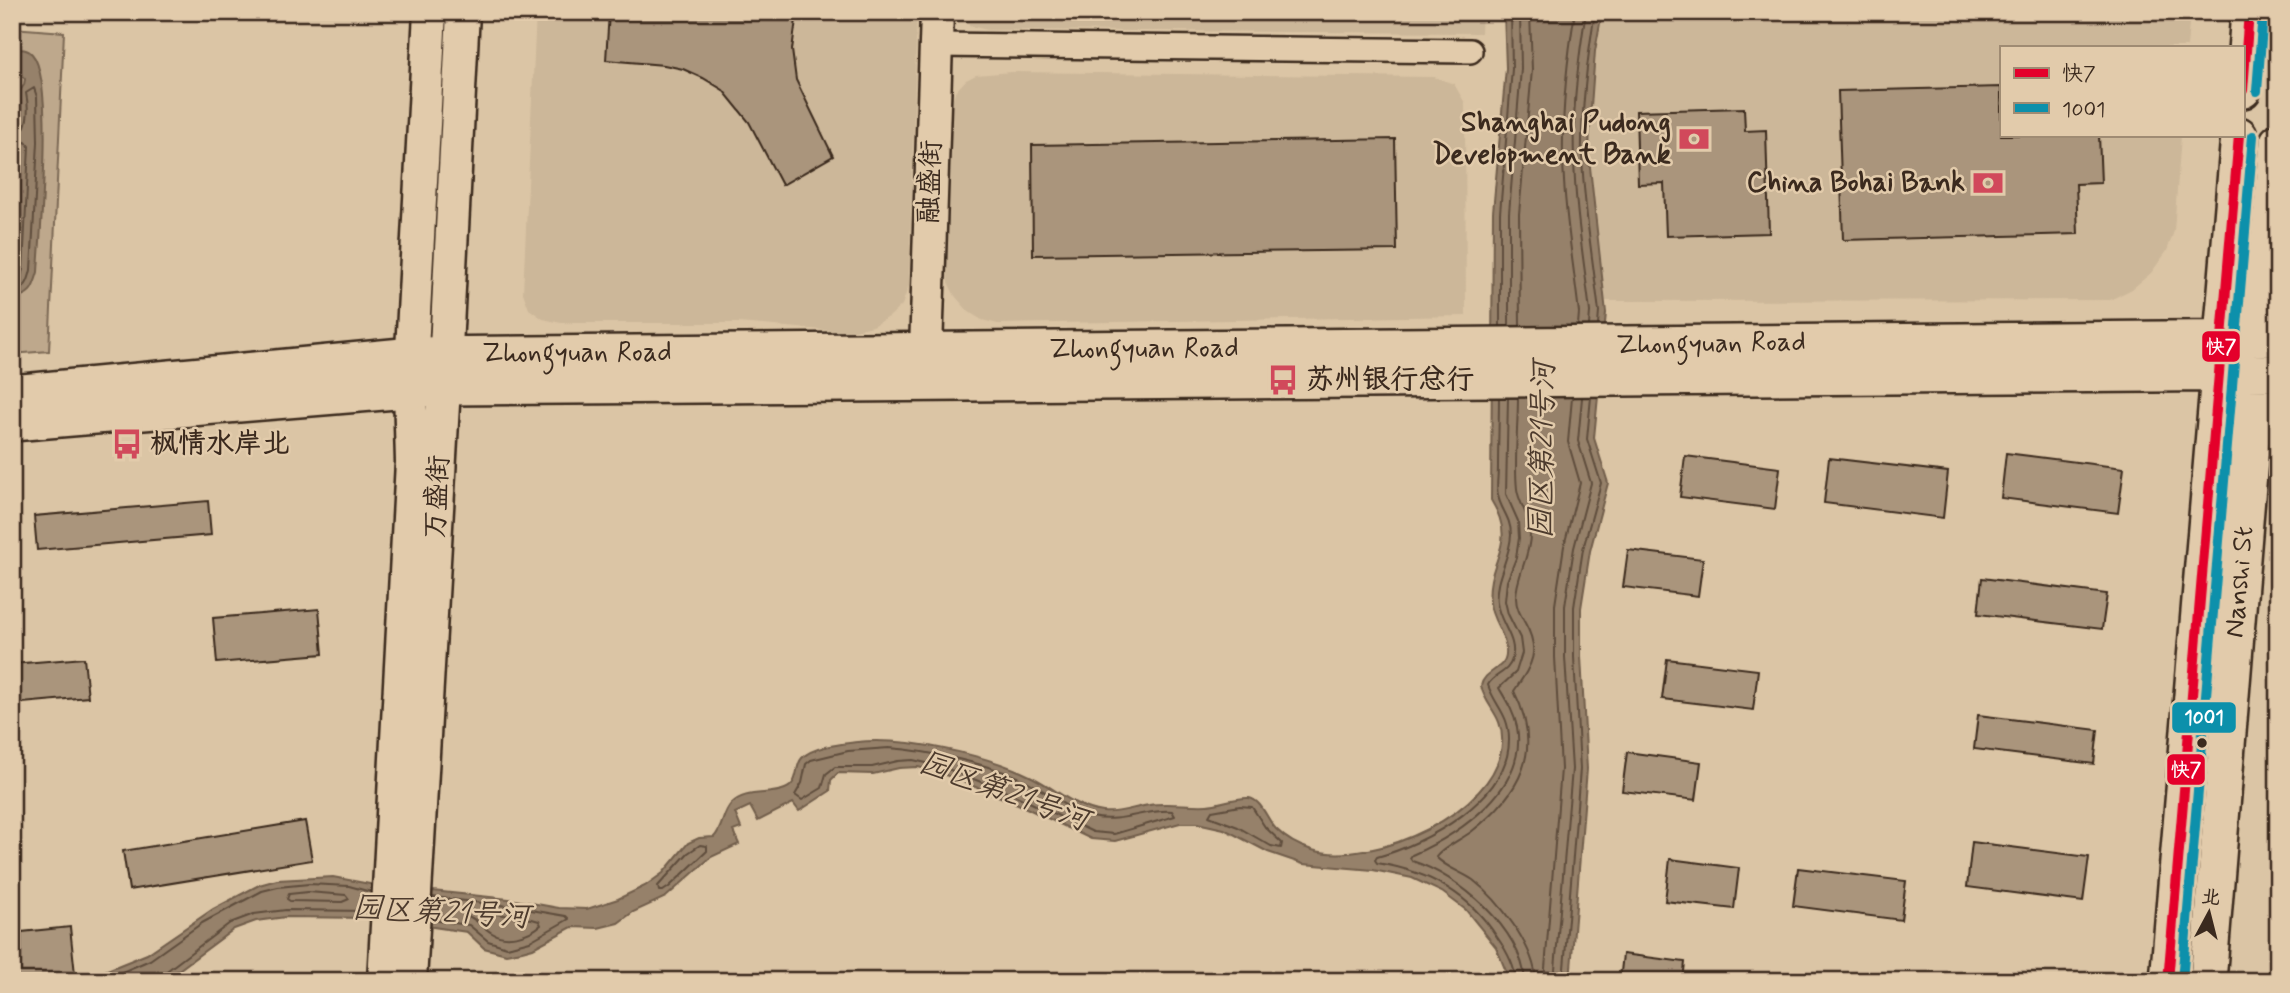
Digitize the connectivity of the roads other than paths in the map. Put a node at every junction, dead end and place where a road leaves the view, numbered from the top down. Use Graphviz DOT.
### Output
graph roads {
  1 [pos="430,12"];
  2 [pos="463,12"];
  3 [pos="937,12"];
  4 [pos="2249,12"];
  5 [pos="935,45"];
  6 [pos="1470,51"];
  7 [pos="2244,77"];
  8 [pos="2239,136"];
  9 [pos="2278,142"];
  10 [pos="2223,338"];
  11 [pos="2269,338"];
  12 [pos="926,351"];
  13 [pos="1615,361"];
  14 [pos="1479,362"];
  15 [pos="428,371"];
  16 [pos="2267,373"];
  17 [pos="2220,374"];
  18 [pos="12,393"];
  19 [pos="12,423"];
  20 [pos="400,927"];
  21 [pos="384,981"];
  22 [pos="410,981"];
  23 [pos="2168,981"];
  24 [pos="2208,981"];
  1 -- 15 [label="main road, 万盛街"];
  2 -- 15 [label="main road, 万盛街"];
  3 -- 5 [label="main road, 融盛街"];
  4 -- 7 [label="main road"];
  5 -- 6 [label="street"];
  5 -- 12 [label="main road, 融盛街"];
  8 -- 10 [label="main road, Nanshi St"];
  9 -- 11 [label="main road, Nanshi St"];
  10 -- 11 [label="main road, Zhongyuan Road"];
  10 -- 13 [label="main road, Zhongyuan Road"];
  10 -- 17 [label="main road, Nanshi St"];
  11 -- 16 [label="main road, Nanshi St"];
  12 -- 14 [label="main road, Zhongyuan Road"];
  12 -- 15 [label="main road, Zhongyuan Road"];
  13 -- 14 [label="main road, Zhongyuan Road"];
  13 -- 17 [label="main road, Zhongyuan Road"];
  14 -- 15 [label="main road, Zhongyuan Road"];
  15 -- 18 [label="main road, Zhongyuan Road"];
  15 -- 19 [label="main road, Zhongyuan Road"];
  15 -- 20 [label="main road, 万盛街"];
  16 -- 17 [label="main road, Zhongyuan Road"];
  16 -- 24 [label="main road, Nanshi St"];
  17 -- 23 [label="main road, Nanshi St"];
  20 -- 21 [label="main road, 万盛街"];
  20 -- 22 [label="main road, 万盛街"];
}
